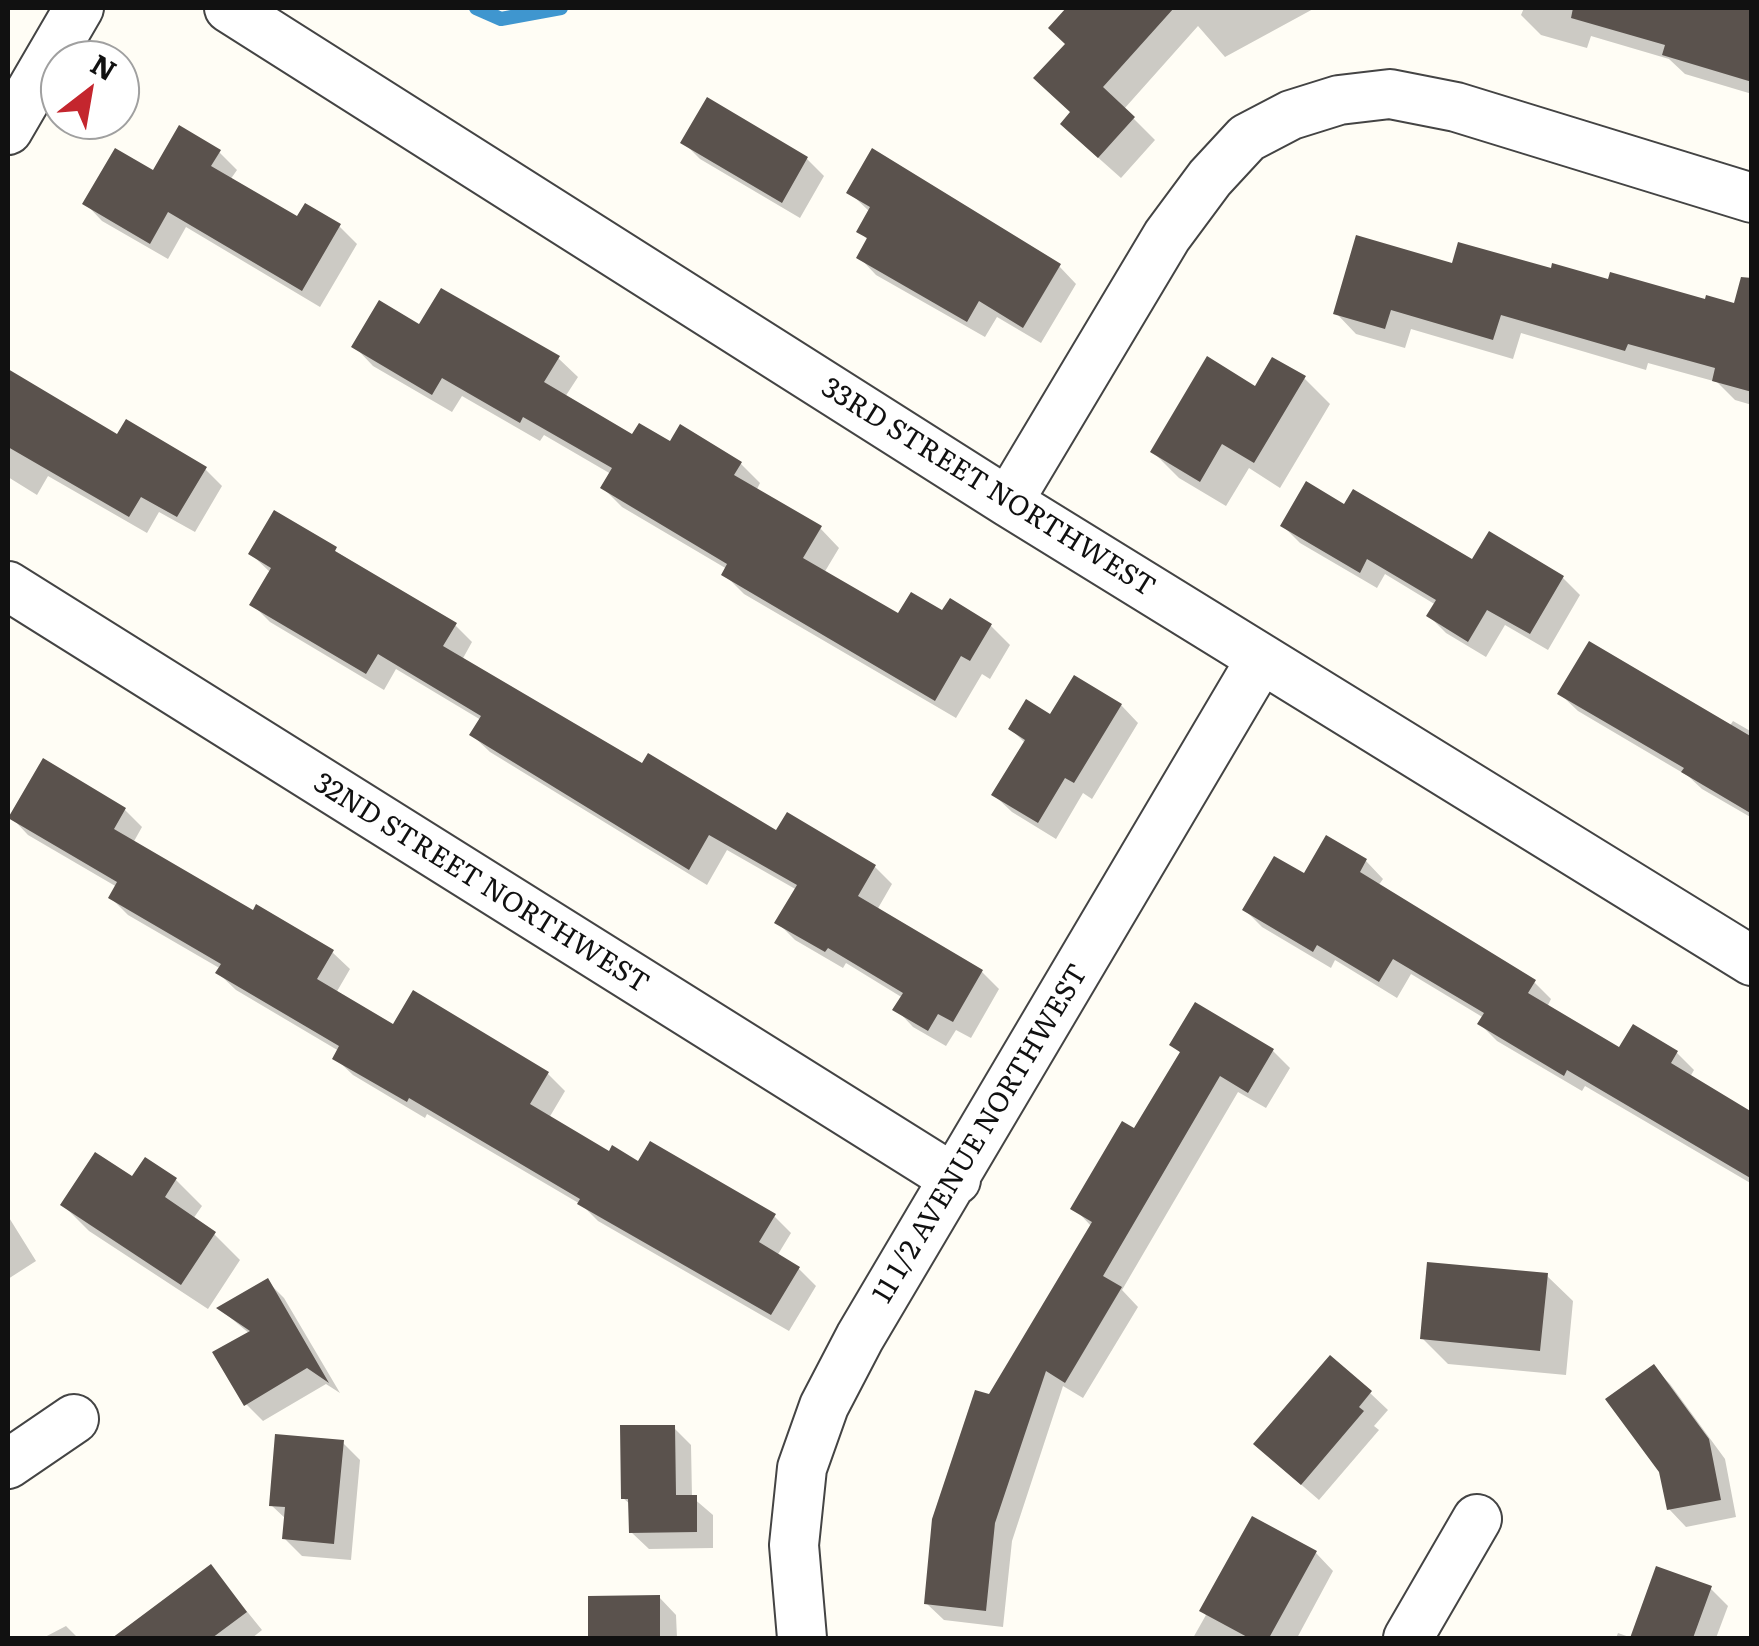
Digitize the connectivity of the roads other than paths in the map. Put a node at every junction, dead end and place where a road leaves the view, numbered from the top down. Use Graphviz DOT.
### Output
graph roads {
  1 [pos="80,8"];
  2 [pos="228,8"];
  3 [pos="8,130"];
  4 [pos="1752,198"];
  5 [pos="1008,502"];
  6 [pos="8,586"];
  7 [pos="1261,659"];
  8 [pos="1752,962"];
  9 [pos="956,1180"];
  10 [pos="74,1419"];
  11 [pos="8,1464"];
  12 [pos="1477,1519"];
  13 [pos="802,1638"];
  14 [pos="1408,1638"];
  1 -- 3 [label="street"];
  2 -- 5 [label="street, 33RD STREET NORTHWEST"];
  4 -- 5 [label="street"];
  5 -- 7 [label="street, 33RD STREET NORTHWEST"];
  6 -- 9 [label="street, 32ND STREET NORTHWEST"];
  7 -- 8 [label="street, 33RD STREET NORTHWEST"];
  7 -- 9 [label="street, 11 1/2 AVENUE NORTHWEST"];
  9 -- 13 [label="street, 11 1/2 AVENUE NORTHWEST"];
  10 -- 11 [label="street"];
  12 -- 14 [label="street"];
}
